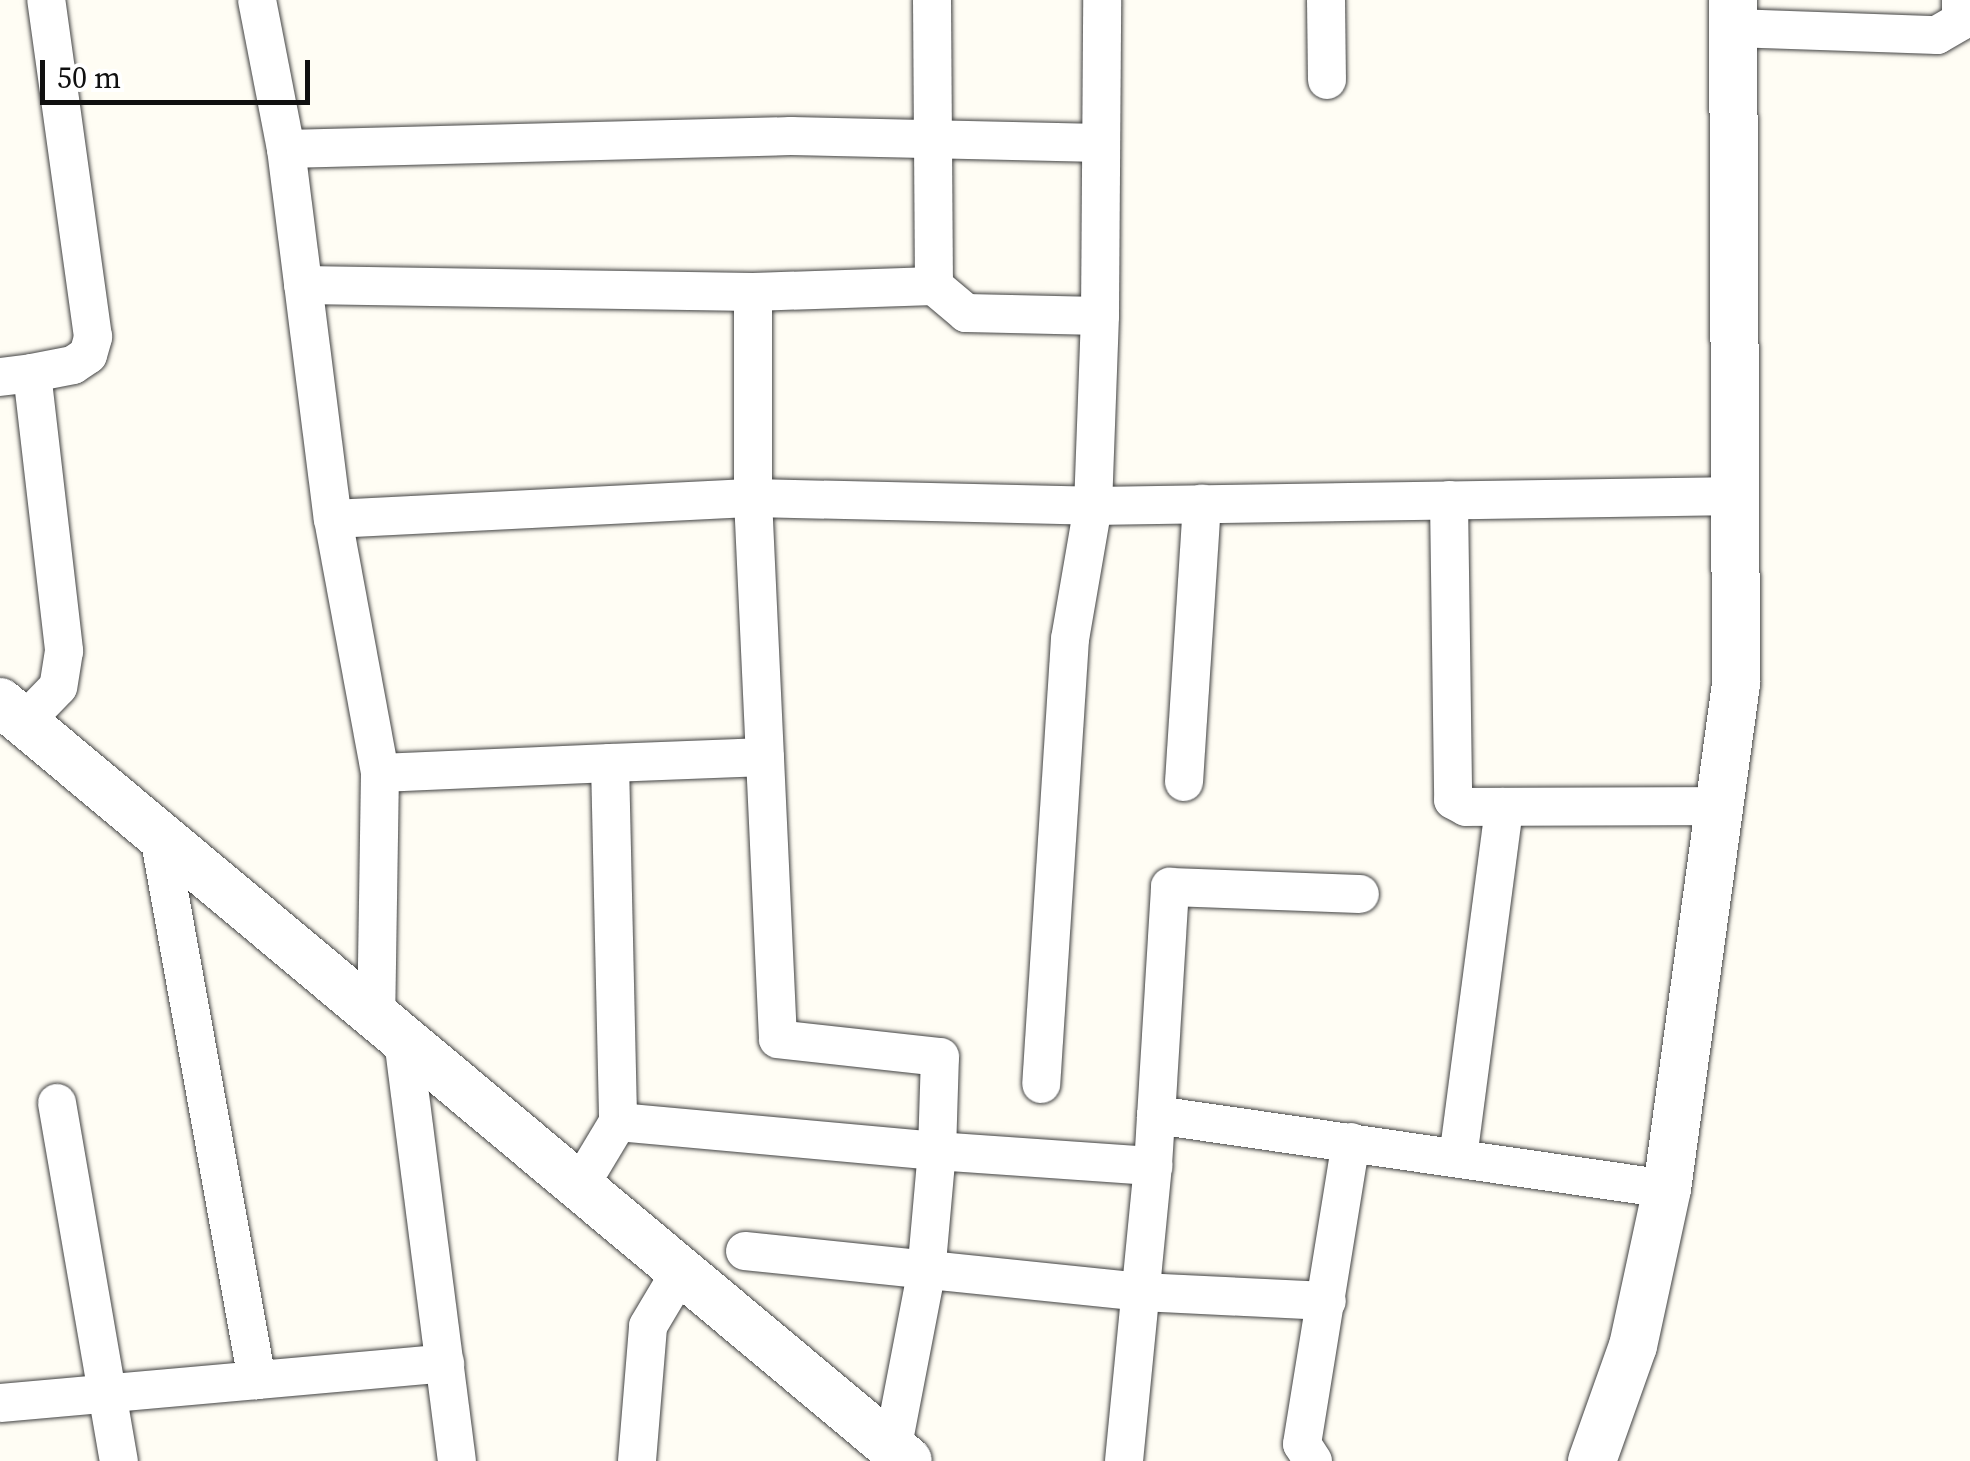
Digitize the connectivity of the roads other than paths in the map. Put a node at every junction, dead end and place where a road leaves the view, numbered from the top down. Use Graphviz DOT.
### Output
graph roads {
  1 [pos="46,0"];
  2 [pos="257,0"];
  3 [pos="932,0"];
  4 [pos="1102,0"];
  5 [pos="1326,0"];
  6 [pos="1961,0"];
  7 [pos="1733,14"];
  8 [pos="1327,80"];
  9 [pos="933,138"];
  10 [pos="1101,143"];
  11 [pos="286,149"];
  12 [pos="303,285"];
  13 [pos="934,286"];
  14 [pos="753,292"];
  15 [pos="1100,316"];
  16 [pos="16,375"];
  17 [pos="1740,496"];
  18 [pos="752,498"];
  19 [pos="1449,500"];
  20 [pos="1202,504"];
  21 [pos="1094,506"];
  22 [pos="333,519"];
  23 [pos="12,712"];
  24 [pos="765,756"];
  25 [pos="610,763"];
  26 [pos="380,773"];
  27 [pos="1184,782"];
  28 [pos="1723,806"];
  29 [pos="1504,807"];
  30 [pos="160,836"];
  31 [pos="1360,894"];
  32 [pos="389,1028"];
  33 [pos="1041,1084"];
  34 [pos="57,1103"];
  35 [pos="1156,1115"];
  36 [pos="618,1122"];
  37 [pos="1350,1142"];
  38 [pos="937,1151"];
  39 [pos="1458,1158"];
  40 [pos="1153,1166"];
  41 [pos="579,1187"];
  42 [pos="1666,1189"];
  43 [pos="745,1251"];
  44 [pos="680,1272"];
  45 [pos="926,1274"];
  46 [pos="1141,1292"];
  47 [pos="1327,1300"];
  48 [pos="445,1363"];
  49 [pos="257,1380"];
  50 [pos="108,1393"];
  51 [pos="0,1403"];
  52 [pos="896,1456"];
  53 [pos="119,1461"];
  54 [pos="458,1461"];
  55 [pos="638,1461"];
  56 [pos="1124,1461"];
  57 [pos="1312,1461"];
  58 [pos="1592,1461"];
  1 -- 16 [label="street"];
  2 -- 11 [label="street"];
  3 -- 9 [label="street"];
  4 -- 10 [label="street"];
  5 -- 8 [label="street"];
  6 -- 7 [label="street"];
  7 -- 17 [label="street"];
  9 -- 10 [label="street"];
  9 -- 11 [label="street"];
  9 -- 13 [label="street"];
  10 -- 15 [label="street"];
  11 -- 12 [label="street"];
  12 -- 14 [label="street"];
  12 -- 22 [label="street"];
  13 -- 14 [label="street"];
  13 -- 15 [label="street"];
  14 -- 18 [label="street"];
  15 -- 21 [label="street"];
  16 -- 23 [label="street"];
  17 -- 19 [label="street"];
  17 -- 28 [label="street"];
  18 -- 21 [label="street"];
  18 -- 22 [label="street"];
  18 -- 24 [label="street"];
  19 -- 20 [label="street"];
  19 -- 29 [label="street"];
  20 -- 21 [label="street"];
  20 -- 27 [label="street"];
  21 -- 33 [label="street"];
  22 -- 26 [label="street"];
  23 -- 30 [label="street"];
  24 -- 25 [label="street"];
  24 -- 38 [label="street"];
  25 -- 26 [label="street"];
  25 -- 36 [label="street"];
  26 -- 32 [label="street"];
  28 -- 29 [label="street"];
  28 -- 42 [label="street"];
  29 -- 39 [label="street"];
  30 -- 32 [label="street"];
  30 -- 49 [label="street"];
  31 -- 35 [label="street"];
  32 -- 41 [label="street"];
  32 -- 48 [label="street"];
  34 -- 50 [label="street"];
  35 -- 37 [label="street"];
  35 -- 40 [label="street"];
  36 -- 38 [label="street"];
  36 -- 41 [label="street"];
  37 -- 39 [label="street"];
  37 -- 47 [label="street"];
  38 -- 40 [label="street"];
  38 -- 45 [label="street"];
  39 -- 42 [label="street"];
  40 -- 46 [label="street"];
  41 -- 44 [label="street"];
  42 -- 58 [label="street"];
  43 -- 45 [label="street"];
  44 -- 52 [label="street"];
  44 -- 55 [label="street"];
  45 -- 46 [label="street"];
  45 -- 52 [label="street"];
  46 -- 47 [label="street"];
  46 -- 56 [label="street"];
  47 -- 57 [label="street"];
  48 -- 49 [label="street"];
  48 -- 54 [label="street"];
  49 -- 50 [label="street"];
  50 -- 51 [label="street"];
  50 -- 53 [label="street"];
}
